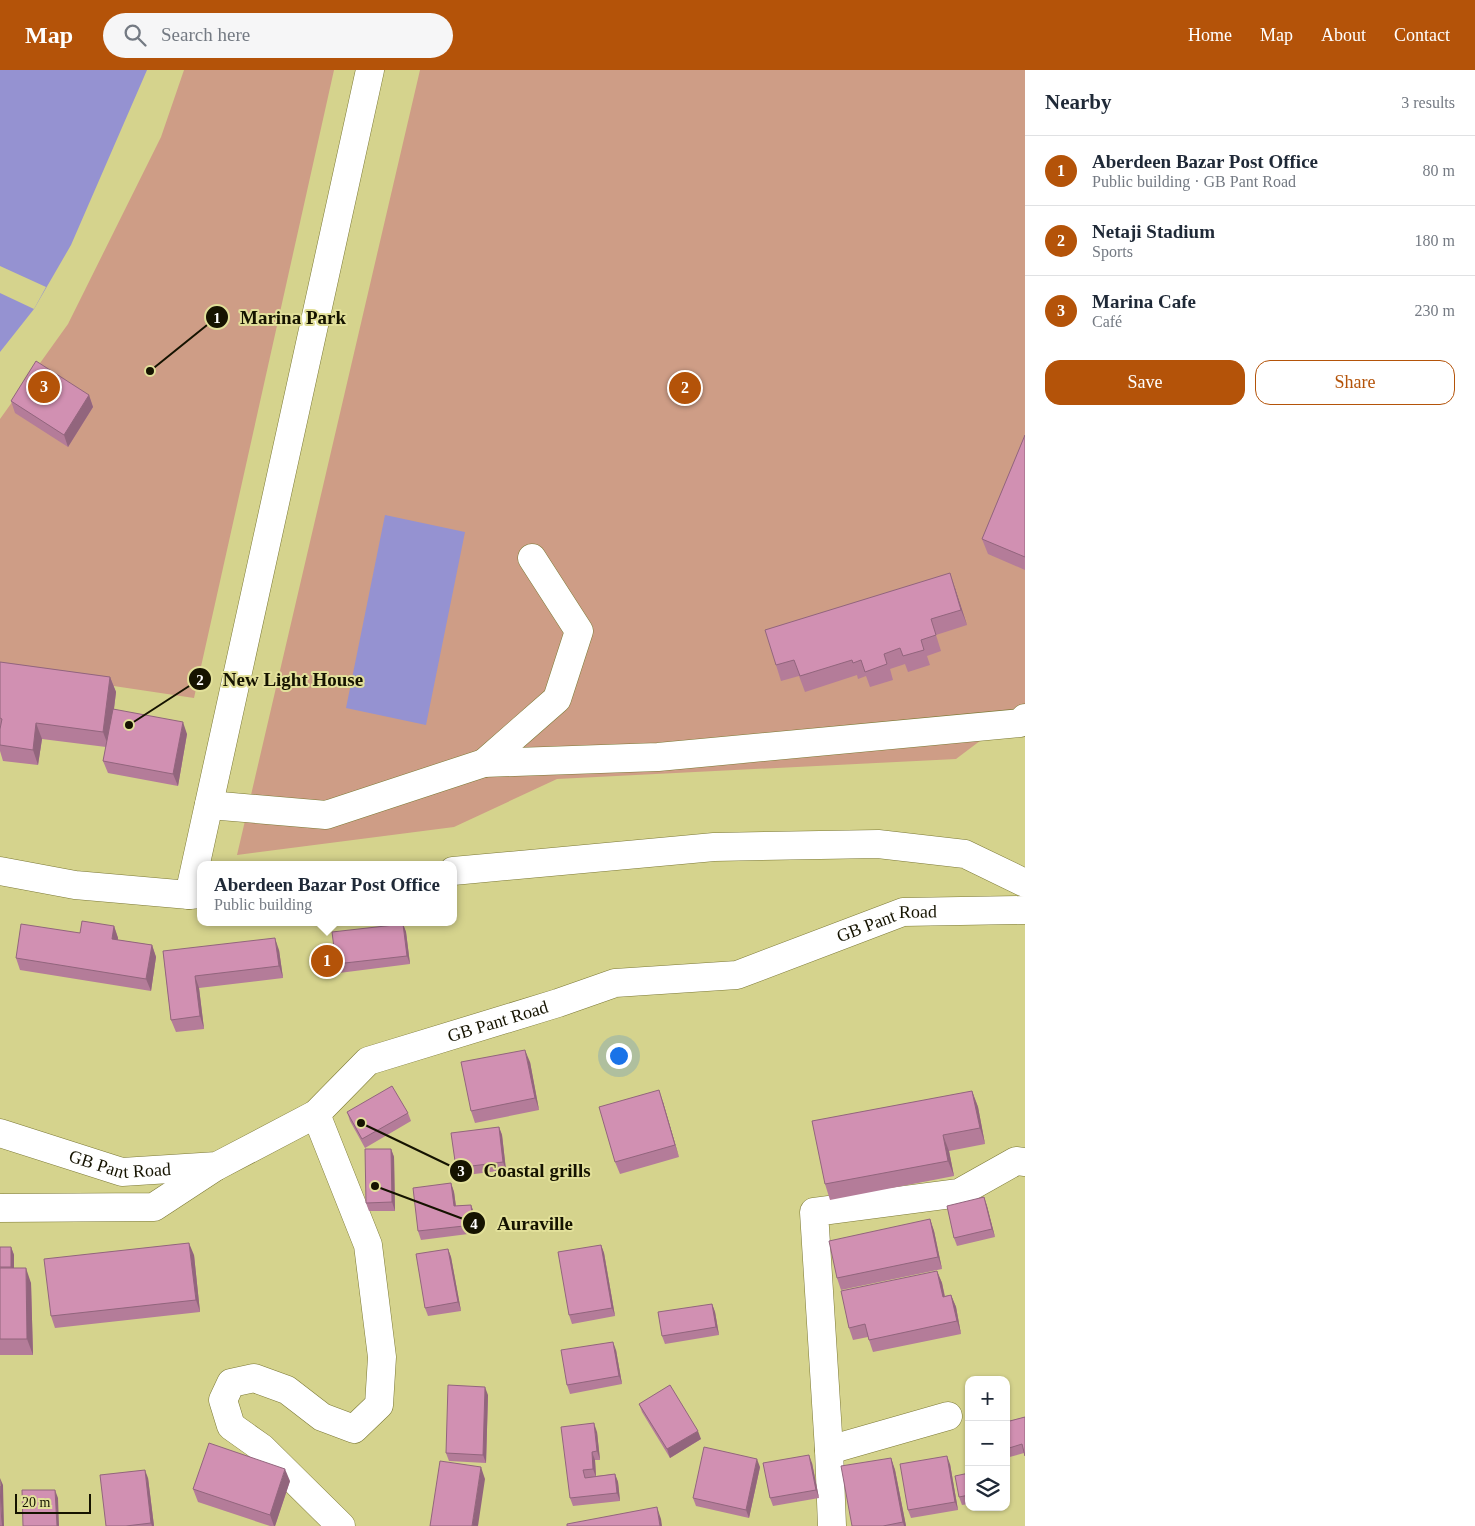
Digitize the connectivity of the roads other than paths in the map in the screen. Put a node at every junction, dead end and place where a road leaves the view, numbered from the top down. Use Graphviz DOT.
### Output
graph roads {
  1 [pos="370,70"];
  2 [pos="532,558"];
  3 [pos="1025,718"];
  4 [pos="484,763"];
  5 [pos="209,805"];
  6 [pos="200,861"];
  7 [pos="0,871"];
  8 [pos="457,871"];
  9 [pos="197,882"];
  10 [pos="1025,883"];
  11 [pos="195,895"];
  12 [pos="1025,910"];
  13 [pos="316,1114"];
  14 [pos="0,1133"];
  15 [pos="1025,1162"];
  16 [pos="217,1166"];
  17 [pos="0,1208"];
  18 [pos="948,1416"];
  19 [pos="830,1450"];
  20 [pos="341,1526"];
  21 [pos="832,1526"];
  1 -- 5 [label="street"];
  2 -- 4 [label="street"];
  3 -- 4 [label="street"];
  4 -- 5 [label="street"];
  5 -- 6 [label="street"];
  7 -- 11 [label="street"];
  8 -- 10 [label="street"];
  9 -- 11 [label="street"];
  12 -- 13 [label="street, GB Pant Road"];
  13 -- 16 [label="street, GB Pant Road"];
  13 -- 20 [label="street"];
  14 -- 16 [label="street, GB Pant Road"];
  15 -- 19 [label="street"];
  16 -- 17 [label="street"];
  18 -- 19 [label="street"];
  19 -- 21 [label="street"];
}
